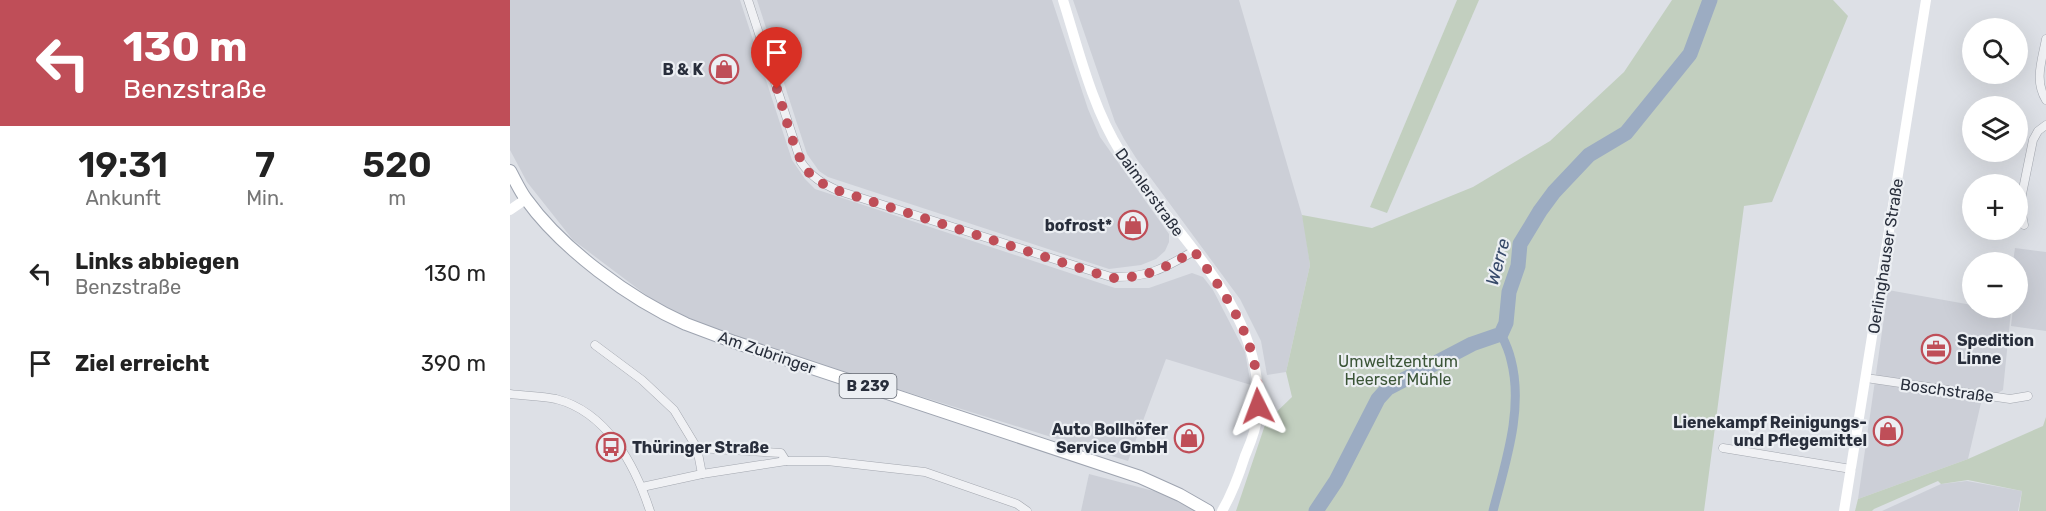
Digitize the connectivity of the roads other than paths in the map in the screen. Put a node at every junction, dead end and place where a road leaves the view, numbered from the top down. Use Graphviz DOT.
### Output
graph roads {
  1 [pos="748,0"];
  2 [pos="1063,0"];
  3 [pos="1926,0"];
  4 [pos="2046,39"];
  5 [pos="2046,100"];
  6 [pos="2046,125"];
  7 [pos="510,171"];
  8 [pos="2026,174"];
  9 [pos="526,199"];
  10 [pos="510,210"];
  11 [pos="1194,251"];
  12 [pos="595,345"];
  13 [pos="1866,378"];
  14 [pos="510,394"];
  15 [pos="2028,396"];
  16 [pos="697,448"];
  17 [pos="1723,448"];
  18 [pos="786,461"];
  19 [pos="1851,469"];
  20 [pos="702,474"];
  21 [pos="642,487"];
  22 [pos="650,511"];
  23 [pos="1027,511"];
  24 [pos="1208,511"];
  25 [pos="1222,511"];
  26 [pos="1844,511"];
  1 -- 11 [label="street"];
  2 -- 11 [label="street, Daimlerstraße"];
  3 -- 13 [label="street, Oerlinghauser Straße"];
  4 -- 5 [label="street"];
  6 -- 8 [label="street"];
  7 -- 9 [label="main road, B 239"];
  9 -- 10 [label="street"];
  9 -- 24 [label="main road, Am Zubringer / B 239"];
  11 -- 25 [label="street, Daimlerstraße"];
  12 -- 16 [label="street"];
  13 -- 15 [label="street, Boschstraße"];
  13 -- 19 [label="street, Oerlinghauser Straße"];
  14 -- 21 [label="street"];
  16 -- 18 [label="street"];
  16 -- 20 [label="street"];
  17 -- 19 [label="street"];
  18 -- 20 [label="street"];
  18 -- 23 [label="street"];
  19 -- 26 [label="street, Oerlinghauser Straße"];
  20 -- 21 [label="street"];
  21 -- 22 [label="street"];
}
